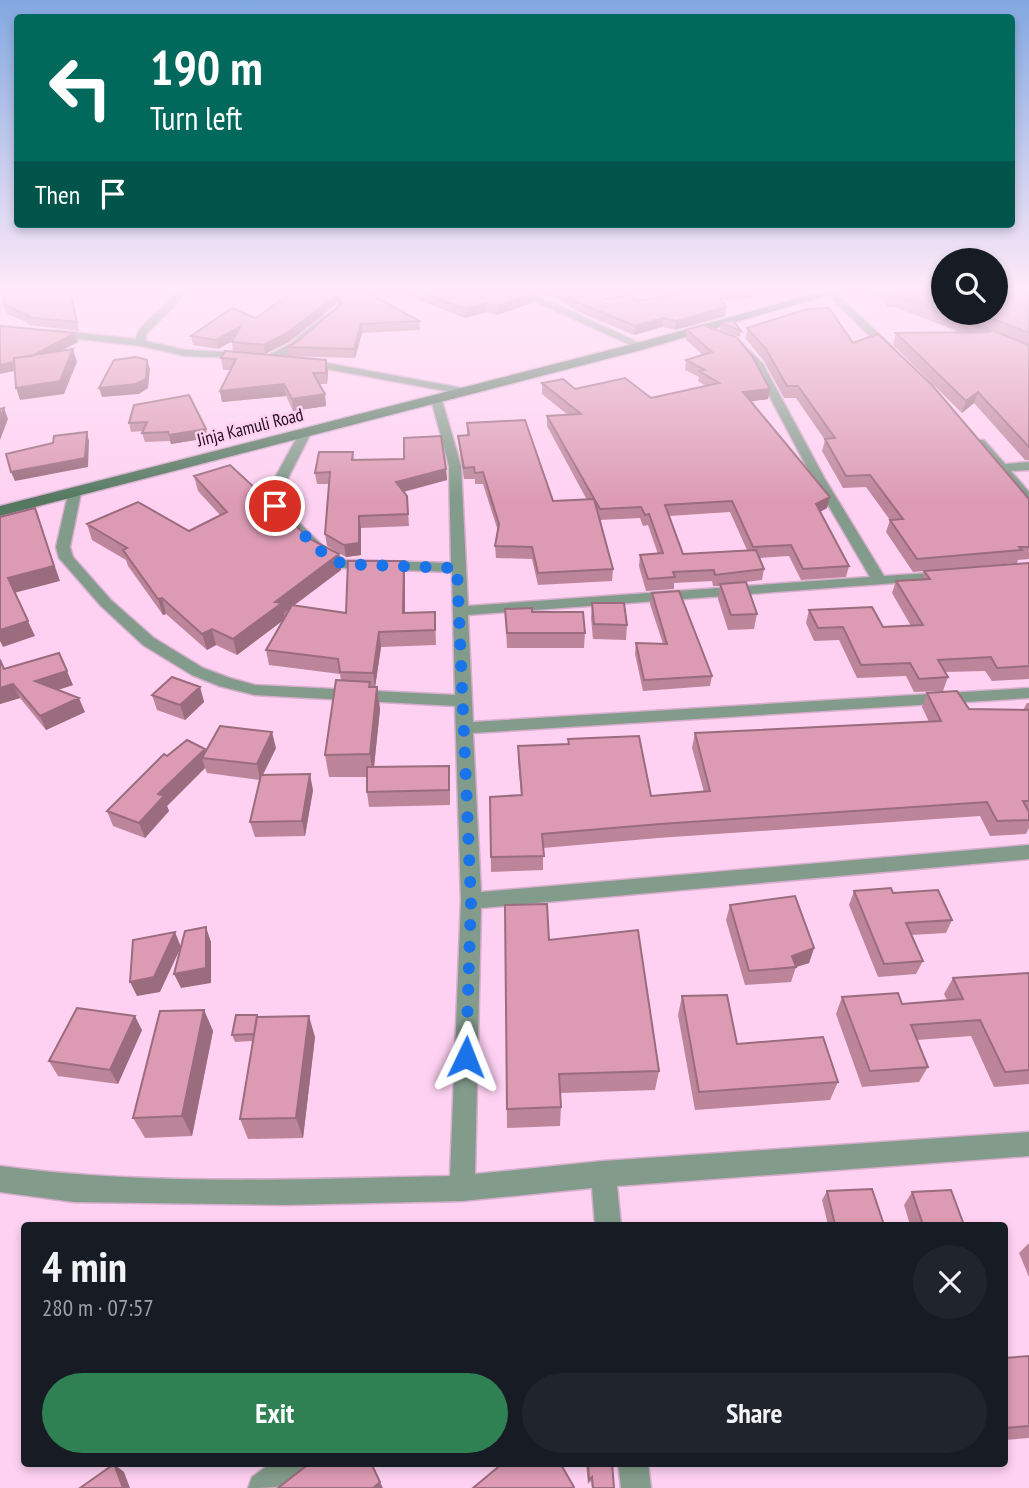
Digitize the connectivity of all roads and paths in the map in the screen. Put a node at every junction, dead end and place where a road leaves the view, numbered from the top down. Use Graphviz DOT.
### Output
graph roads {
  1 [pos="299,361"];
  2 [pos="580,361"];
  3 [pos="756,361"];
  4 [pos="462,391"];
  5 [pos="437,399"];
  6 [pos="968,431"];
  7 [pos="305,433"];
  8 [pos="1029,466"];
  9 [pos="1003,468"];
  10 [pos="74,493"];
  11 [pos="1029,500"];
  12 [pos="0,511"];
  13 [pos="457,568"];
  14 [pos="961,575"];
  15 [pos="880,582"];
  16 [pos="460,611"];
  17 [pos="1029,693"];
  18 [pos="463,701"];
  19 [pos="464,728"];
  20 [pos="1029,852"];
  21 [pos="471,901"];
  22 [pos="1029,1144"];
  23 [pos="603,1174"];
  24 [pos="0,1180"];
  25 [pos="463,1188"];
  26 [pos="608,1222"];
  27 [pos="291,1467"];
  28 [pos="633,1467"];
  29 [pos="263,1488"];
  30 [pos="636,1488"];
  1 -- 4 [label="street"];
  2 -- 4 [label="main road, Jinja Kamuli Road"];
  3 -- 15 [label="street"];
  4 -- 5 [label="main road, Jinja Kamuli Road"];
  5 -- 7 [label="main road, Jinja Kamuli Road"];
  5 -- 13 [label="street"];
  6 -- 9 [label="street"];
  7 -- 10 [label="main road, Jinja Kamuli Road"];
  7 -- 13 [label="street"];
  8 -- 9 [label="street"];
  9 -- 11 [label="street"];
  10 -- 12 [label="main road, Jinja Kamuli Road"];
  10 -- 18 [label="street"];
  13 -- 16 [label="street"];
  14 -- 15 [label="street"];
  15 -- 16 [label="street"];
  16 -- 18 [label="street"];
  17 -- 19 [label="street"];
  18 -- 19 [label="street"];
  19 -- 21 [label="street"];
  20 -- 21 [label="street"];
  21 -- 25 [label="street"];
  22 -- 23 [label="street"];
  23 -- 25 [label="street"];
  23 -- 26 [label="street"];
  24 -- 25 [label="street"];
  27 -- 29 [label="street"];
  28 -- 30 [label="street"];
}
